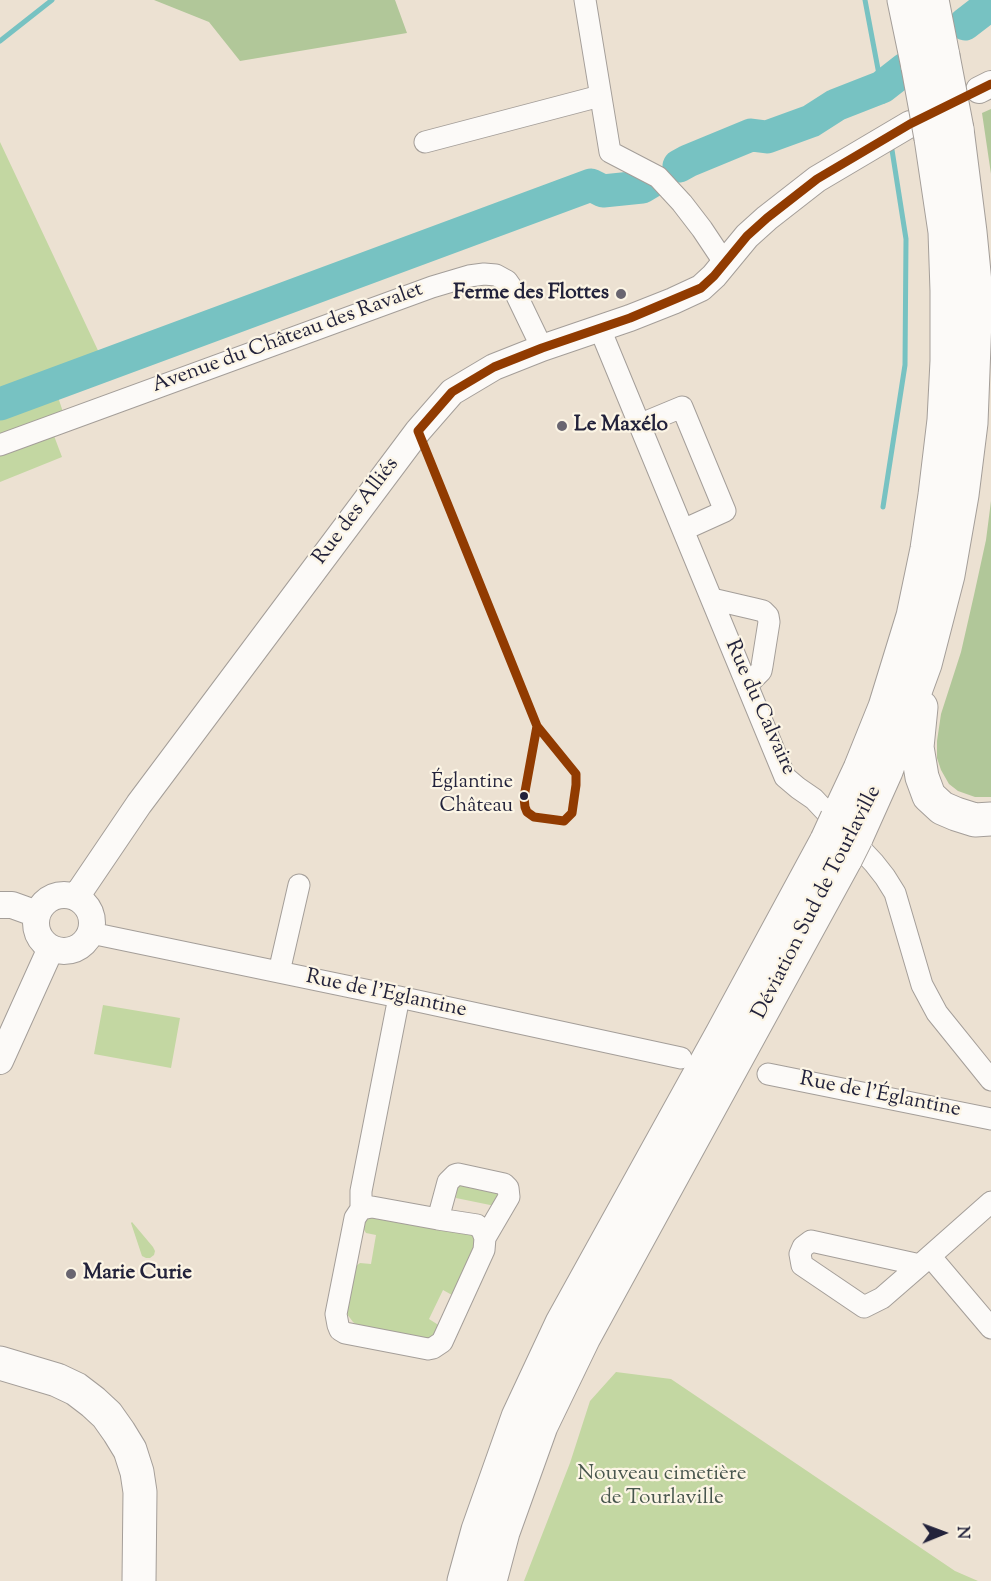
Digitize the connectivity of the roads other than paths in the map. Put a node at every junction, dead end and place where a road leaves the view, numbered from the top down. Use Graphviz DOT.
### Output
graph roads {
  1 [pos="585,0"];
  2 [pos="904,0"];
  3 [pos="932,0"];
  4 [pos="930,61"];
  5 [pos="600,96"];
  6 [pos="932,130"];
  7 [pos="424,142"];
  8 [pos="726,262"];
  9 [pos="600,329"];
  10 [pos="542,348"];
  11 [pos="641,424"];
  12 [pos="0,445"];
  13 [pos="683,530"];
  14 [pos="712,599"];
  15 [pos="925,664"];
  16 [pos="747,685"];
  17 [pos="991,819"];
  18 [pos="841,838"];
  19 [pos="299,885"];
  20 [pos="76,897"];
  21 [pos="0,905"];
  22 [pos="37,914"];
  23 [pos="91,933"];
  24 [pos="51,948"];
  25 [pos="279,972"];
  26 [pos="399,997"];
  27 [pos="681,1058"];
  28 [pos="0,1061"];
  29 [pos="768,1074"];
  30 [pos="991,1080"];
  31 [pos="991,1119"];
  32 [pos="991,1202"];
  33 [pos="361,1209"];
  34 [pos="438,1219"];
  35 [pos="485,1238"];
  36 [pos="925,1261"];
  37 [pos="991,1328"];
  38 [pos="0,1363"];
  39 [pos="139,1581"];
  40 [pos="464,1581"];
  41 [pos="490,1581"];
  1 -- 5 [label="street"];
  2 -- 4 [label="highway, Déviation Sud de Tourlaville"];
  3 -- 4 [label="highway, Déviation Sud de Tourlaville"];
  4 -- 6 [label="highway, Déviation Sud de Tourlaville, bridge"];
  5 -- 7 [label="street"];
  5 -- 8 [label="street"];
  6 -- 8 [label="street, Rue des Alliés"];
  6 -- 15 [label="highway, Déviation Sud de Tourlaville"];
  6 -- 18 [label="highway, Déviation Sud de Tourlaville"];
  8 -- 9 [label="street, Rue des Alliés"];
  9 -- 10 [label="street, Rue des Alliés"];
  9 -- 11 [label="street, Rue du Calvaire"];
  10 -- 12 [label="street, Avenue du Château des Ravalet"];
  10 -- 20 [label="street, Rue des Alliés"];
  11 -- 13 [label="street, Rue du Calvaire"];
  11 -- 13 [label="street"];
  13 -- 14 [label="street, Rue du Calvaire"];
  14 -- 16 [label="street, Rue du Calvaire"];
  14 -- 16 [label="street"];
  15 -- 17 [label="highway"];
  15 -- 18 [label="highway, Déviation Sud de Tourlaville"];
  16 -- 30 [label="street, Rue du Calvaire"];
  18 -- 40 [label="highway, Déviation Sud de Tourlaville"];
  18 -- 41 [label="highway, Déviation Sud de Tourlaville"];
  19 -- 25 [label="street"];
  20 -- 22 [label="street"];
  20 -- 23 [label="street"];
  21 -- 22 [label="street"];
  22 -- 24 [label="street"];
  23 -- 24 [label="street"];
  23 -- 25 [label="street, Rue de l'Eglantine"];
  24 -- 28 [label="street"];
  25 -- 26 [label="street, Rue de l'Eglantine"];
  26 -- 27 [label="street, Rue de l'Eglantine"];
  26 -- 33 [label="street"];
  29 -- 31 [label="street, Rue de l'Églantine"];
  32 -- 36 [label="street"];
  33 -- 34 [label="street"];
  33 -- 35 [label="street"];
  34 -- 35 [label="street"];
  34 -- 35 [label="street"];
  36 -- 36 [label="street"];
  36 -- 37 [label="street"];
  38 -- 39 [label="highway"];
}
